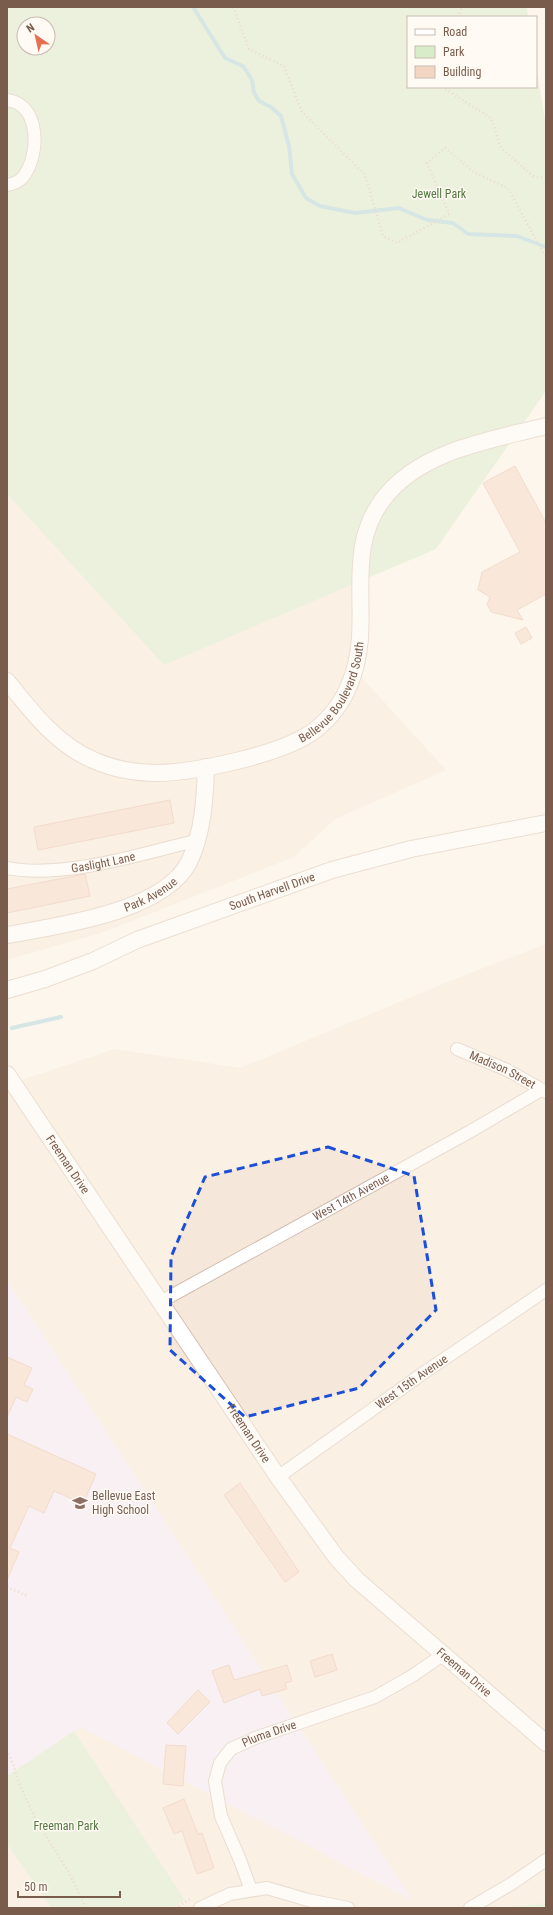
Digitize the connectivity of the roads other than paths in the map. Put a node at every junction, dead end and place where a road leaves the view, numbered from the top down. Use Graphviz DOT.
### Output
graph roads {
  1 [pos="7,100"];
  2 [pos="7,185"];
  3 [pos="546,426"];
  4 [pos="7,681"];
  5 [pos="206,767"];
  6 [pos="546,823"];
  7 [pos="198,840"];
  8 [pos="7,868"];
  9 [pos="7,935"];
  10 [pos="7,990"];
  11 [pos="457,1049"];
  12 [pos="7,1074"];
  13 [pos="543,1091"];
  14 [pos="546,1290"];
  15 [pos="160,1302"];
  16 [pos="278,1477"];
  17 [pos="444,1654"];
  18 [pos="546,1742"];
  19 [pos="546,1860"];
  20 [pos="251,1890"];
  21 [pos="200,1908"];
  22 [pos="348,1908"];
  23 [pos="470,1908"];
  1 -- 2 [label="street"];
  3 -- 5 [label="street, Bellevue Boulevard South"];
  4 -- 5 [label="street, Bellevue Boulevard South"];
  5 -- 7 [label="street, Park Avenue"];
  6 -- 10 [label="street, South Harvell Drive"];
  7 -- 8 [label="street, Gaslight Lane"];
  7 -- 9 [label="street, Park Avenue"];
  11 -- 13 [label="street, Madison Street"];
  12 -- 15 [label="street, Freeman Drive"];
  13 -- 15 [label="street, West 14th Avenue"];
  14 -- 16 [label="street, West 15th Avenue"];
  15 -- 16 [label="street, Freeman Drive"];
  16 -- 17 [label="street, Freeman Drive"];
  17 -- 18 [label="street, Freeman Drive"];
  17 -- 20 [label="street, Pluma Drive"];
  19 -- 23 [label="street"];
  20 -- 21 [label="street"];
  20 -- 22 [label="street"];
}
